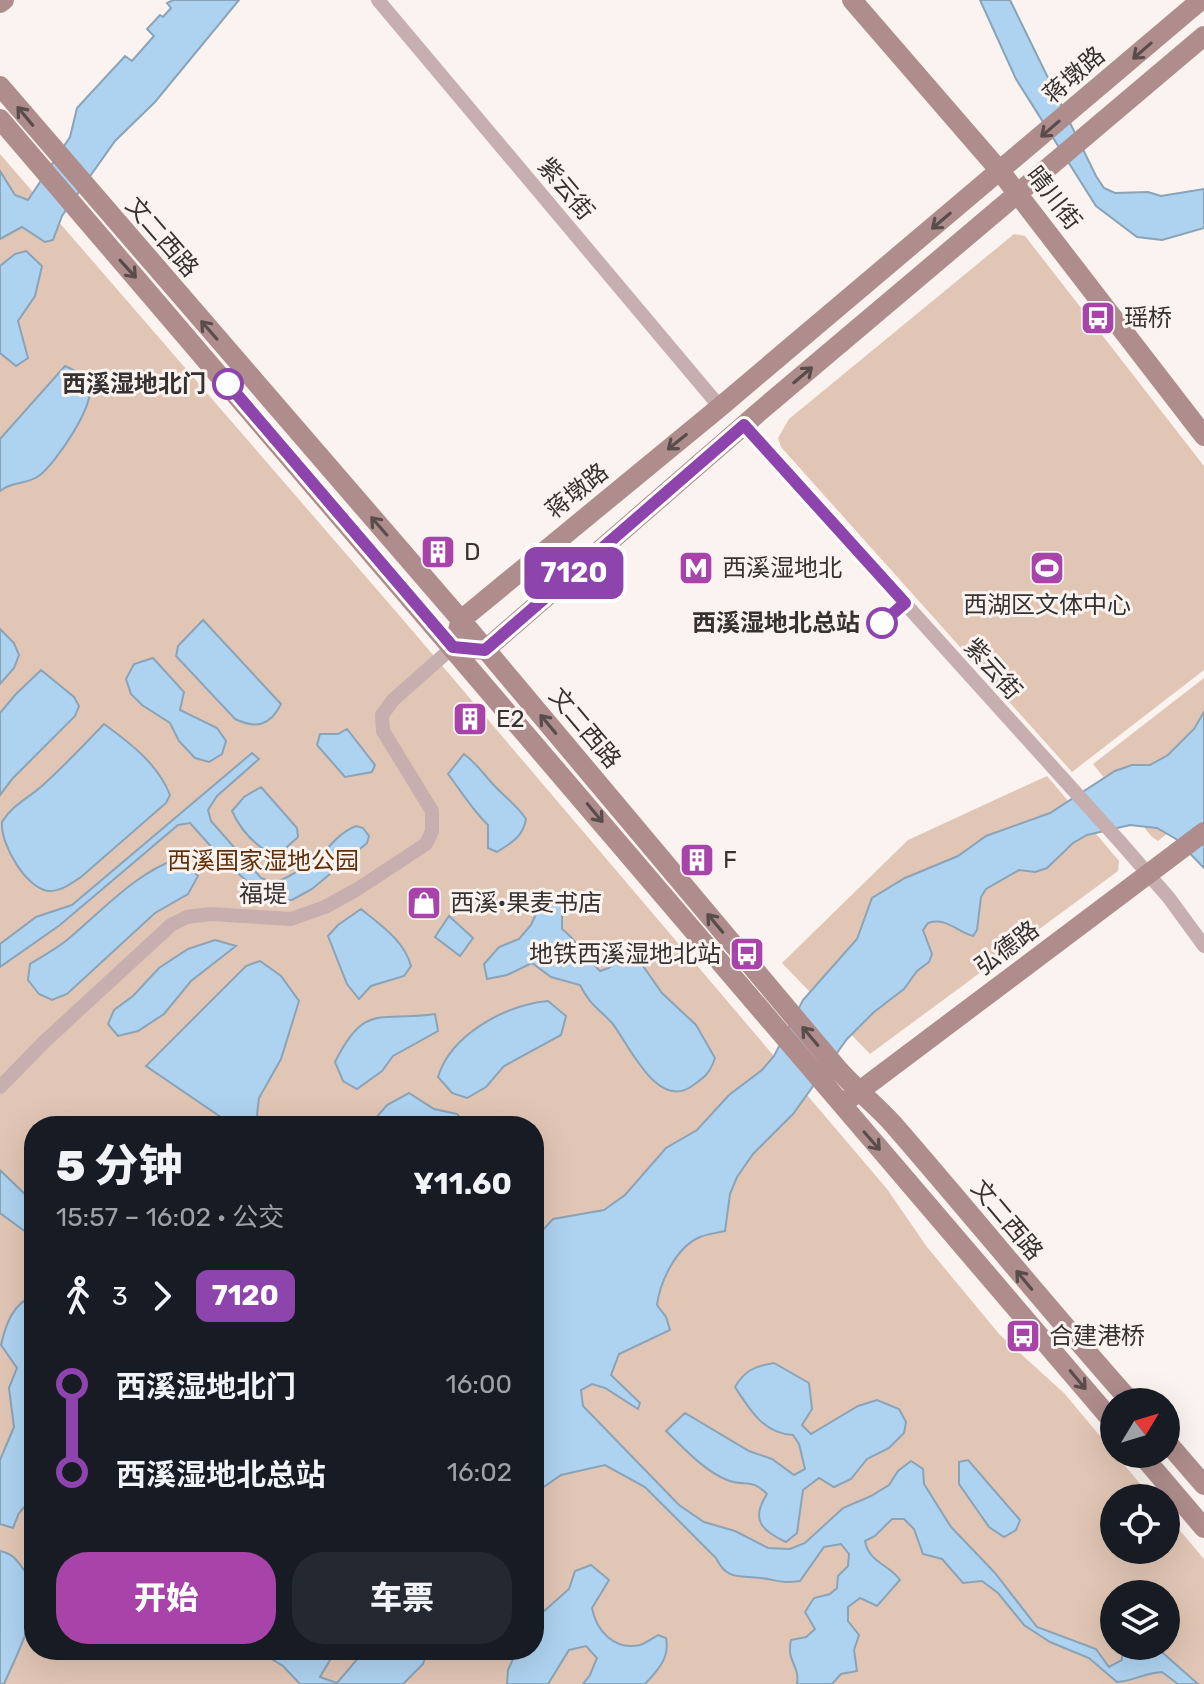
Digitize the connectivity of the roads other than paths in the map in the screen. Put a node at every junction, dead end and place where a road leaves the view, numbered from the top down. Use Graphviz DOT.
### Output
graph roads {
  1 [pos="378,0"];
  2 [pos="852,0"];
  3 [pos="1197,1"];
  4 [pos="1204,36"];
  5 [pos="0,86"];
  6 [pos="0,119"];
  7 [pos="42,153"];
  8 [pos="1000,171"];
  9 [pos="1018,193"];
  10 [pos="720,407"];
  11 [pos="744,425"];
  12 [pos="1204,436"];
  13 [pos="461,620"];
  14 [pos="453,647"];
  15 [pos="485,650"];
  16 [pos="1204,832"];
  17 [pos="1148,875"];
  18 [pos="1204,946"];
  19 [pos="829,1074"];
  20 [pos="0,1087"];
  21 [pos="850,1099"];
  22 [pos="1119,1388"];
  23 [pos="1100,1406"];
  24 [pos="1180,1457"];
  25 [pos="1153,1468"];
  26 [pos="1204,1485"];
  27 [pos="1204,1528"];
  1 -- 10 [label="street, 紫云街"];
  2 -- 8 [label="main road, 晴川街"];
  3 -- 8 [label="main road, 蒋墩路, one-way"];
  4 -- 9 [label="main road"];
  7 -- 5 [label="main road, 文二西路, one-way"];
  6 -- 7 [label="main road, 文二西路"];
  13 -- 7 [label="main road, 文二西路, one-way"];
  7 -- 14 [label="main road, 文二西路, one-way"];
  8 -- 9 [label="main road, 晴川街"];
  8 -- 10 [label="main road, 蒋墩路, one-way"];
  11 -- 9 [label="main road, one-way"];
  9 -- 12 [label="main road, 晴川街"];
  10 -- 13 [label="main road, 蒋墩路, one-way"];
  11 -- 15 [label="main road"];
  11 -- 17 [label="street, 紫云街"];
  13 -- 14 [label="main road"];
  13 -- 15 [label="main road, 文二西路"];
  14 -- 15 [label="main road"];
  14 -- 19 [label="main road, 文二西路, one-way"];
  14 -- 20 [label="street, 福堤"];
  19 -- 15 [label="main road, 文二西路, one-way"];
  16 -- 17 [label="main road, 弘德路"];
  17 -- 18 [label="street, 紫云街"];
  17 -- 21 [label="main road, 弘德路"];
  19 -- 21 [label="main road, 文二西路"];
  22 -- 21 [label="main road, 文二西路, one-way"];
  21 -- 23 [label="main road, 文二西路, one-way"];
  24 -- 26 [label="main road"];
  25 -- 27 [label="main road"];
}
